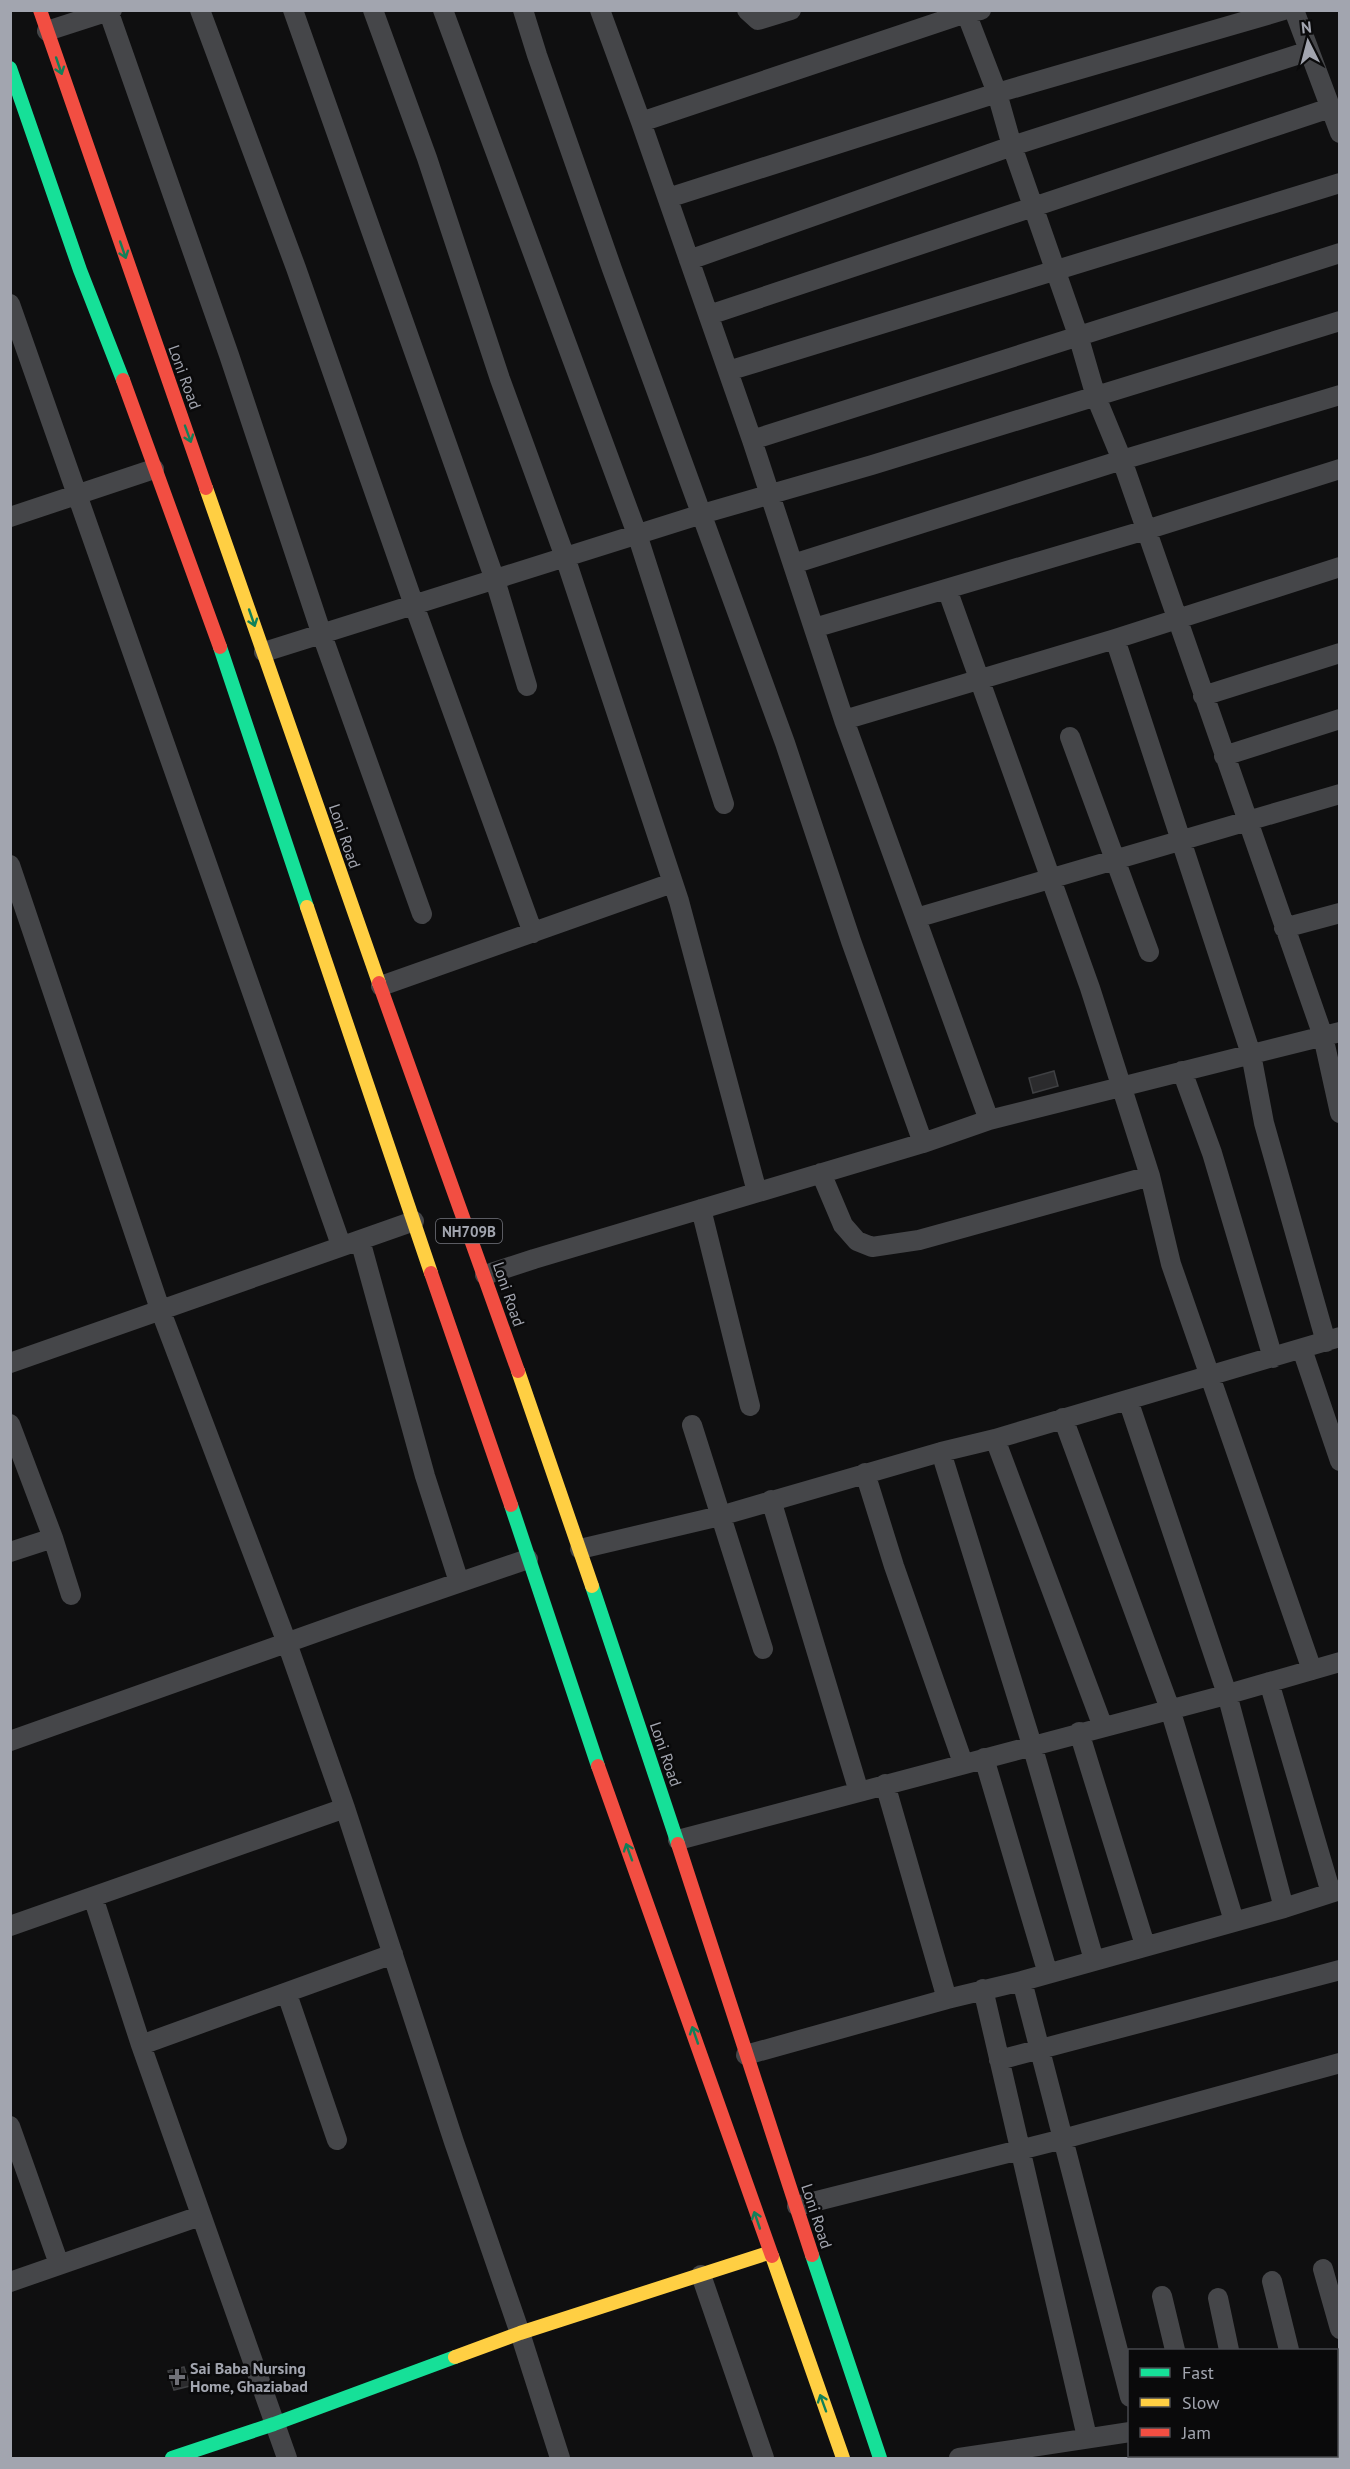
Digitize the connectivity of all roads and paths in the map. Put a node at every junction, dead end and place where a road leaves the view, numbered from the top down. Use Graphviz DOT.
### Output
graph roads {
  1 [pos="40,10"];
  2 [pos="200,10"];
  3 [pos="293,10"];
  4 [pos="373,10"];
  5 [pos="443,10"];
  6 [pos="523,10"];
  7 [pos="600,10"];
  8 [pos="747,10"];
  9 [pos="791,10"];
  10 [pos="1284,10"];
  11 [pos="1294,10"];
  12 [pos="110,11"];
  13 [pos="970,12"];
  14 [pos="47,31"];
  15 [pos="1309,51"];
  16 [pos="10,68"];
  17 [pos="997,93"];
  18 [pos="1330,108"];
  19 [pos="641,122"];
  20 [pos="1340,133"];
  21 [pos="1012,146"];
  22 [pos="1340,183"];
  23 [pos="668,198"];
  24 [pos="1033,206"];
  25 [pos="1340,253"];
  26 [pos="689,260"];
  27 [pos="1056,271"];
  28 [pos="10,304"];
  29 [pos="708,315"];
  30 [pos="1340,321"];
  31 [pos="1078,335"];
  32 [pos="728,371"];
  33 [pos="1340,395"];
  34 [pos="1096,397"];
  35 [pos="752,440"];
  36 [pos="1122,460"];
  37 [pos="154,469"];
  38 [pos="1340,469"];
  39 [pos="769,493"];
  40 [pos="77,494"];
  41 [pos="702,514"];
  42 [pos="10,517"];
  43 [pos="1146,530"];
  44 [pos="637,534"];
  45 [pos="565,557"];
  46 [pos="792,564"];
  47 [pos="1340,567"];
  48 [pos="495,580"];
  49 [pos="946,589"];
  50 [pos="414,605"];
  51 [pos="1177,619"];
  52 [pos="814,628"];
  53 [pos="321,632"];
  54 [pos="1115,639"];
  55 [pos="264,652"];
  56 [pos="1340,653"];
  57 [pos="978,680"];
  58 [pos="527,686"];
  59 [pos="1203,696"];
  60 [pos="1340,719"];
  61 [pos="844,720"];
  62 [pos="1070,737"];
  63 [pos="1224,756"];
  64 [pos="1340,794"];
  65 [pos="724,804"];
  66 [pos="1246,820"];
  67 [pos="1182,839"];
  68 [pos="1115,859"];
  69 [pos="10,865"];
  70 [pos="1052,878"];
  71 [pos="672,883"];
  72 [pos="1340,913"];
  73 [pos="422,914"];
  74 [pos="916,918"];
  75 [pos="1284,928"];
  76 [pos="533,933"];
  77 [pos="1149,952"];
  78 [pos="381,986"];
  79 [pos="1331,1034"];
  80 [pos="1251,1054"];
  81 [pos="1182,1071"];
  82 [pos="1120,1087"];
  83 [pos="1340,1113"];
  84 [pos="989,1120"];
  85 [pos="923,1143"];
  86 [pos="821,1173"];
  87 [pos="1150,1176"];
  88 [pos="757,1192"];
  89 [pos="701,1209"];
  90 [pos="414,1221"];
  91 [pos="350,1242"];
  92 [pos="485,1275"];
  93 [pos="160,1309"];
  94 [pos="1333,1340"];
  95 [pos="1302,1349"];
  96 [pos="1273,1358"];
  97 [pos="10,1363"];
  98 [pos="1210,1376"];
  99 [pos="1128,1400"];
  100 [pos="750,1406"];
  101 [pos="1063,1418"];
  102 [pos="10,1424"];
  103 [pos="692,1425"];
  104 [pos="995,1439"];
  105 [pos="941,1452"];
  106 [pos="1340,1461"];
  107 [pos="866,1473"];
  108 [pos="771,1500"];
  109 [pos="720,1516"];
  110 [pos="53,1538"];
  111 [pos="580,1549"];
  112 [pos="10,1552"];
  113 [pos="528,1559"];
  114 [pos="459,1582"];
  115 [pos="71,1595"];
  116 [pos="287,1643"];
  117 [pos="763,1649"];
  118 [pos="1340,1662"];
  119 [pos="1312,1670"];
  120 [pos="1269,1682"];
  121 [pos="1227,1694"];
  122 [pos="1170,1709"];
  123 [pos="1103,1727"];
  124 [pos="1079,1732"];
  125 [pos="10,1741"];
  126 [pos="1032,1745"];
  127 [pos="984,1758"];
  128 [pos="963,1763"];
  129 [pos="885,1784"];
  130 [pos="859,1792"];
  131 [pos="345,1808"];
  132 [pos="678,1840"];
  133 [pos="1335,1891"];
  134 [pos="93,1897"];
  135 [pos="1284,1908"];
  136 [pos="1234,1921"];
  137 [pos="10,1926"];
  138 [pos="1145,1945"];
  139 [pos="393,1954"];
  140 [pos="1094,1960"];
  141 [pos="1340,1970"];
  142 [pos="1048,1974"];
  143 [pos="1022,1981"];
  144 [pos="983,1989"];
  145 [pos="287,1994"];
  146 [pos="947,1999"];
  147 [pos="141,2045"];
  148 [pos="1040,2050"];
  149 [pos="746,2055"];
  150 [pos="999,2060"];
  151 [pos="1340,2063"];
  152 [pos="10,2126"];
  153 [pos="1063,2139"];
  154 [pos="337,2140"];
  155 [pos="1020,2150"];
  156 [pos="796,2206"];
  157 [pos="200,2216"];
  158 [pos="768,2253"];
  159 [pos="59,2264"];
  160 [pos="1323,2269"];
  161 [pos="701,2275"];
  162 [pos="1272,2281"];
  163 [pos="10,2282"];
  164 [pos="1162,2296"];
  165 [pos="1218,2298"];
  166 [pos="1340,2329"];
  167 [pos="520,2333"];
  168 [pos="1175,2349"];
  169 [pos="1229,2349"];
  170 [pos="1289,2349"];
  171 [pos="1128,2389"];
  172 [pos="274,2424"];
  173 [pos="853,2432"];
  174 [pos="1128,2432"];
  175 [pos="1087,2437"];
  176 [pos="172,2458"];
  177 [pos="287,2458"];
  178 [pos="560,2458"];
  179 [pos="764,2458"];
  180 [pos="843,2458"];
  181 [pos="880,2458"];
  182 [pos="959,2458"];
  1 -- 14 [label="main road, Loni Road / NH709B"];
  2 -- 50 [label="street"];
  3 -- 48 [label="street"];
  4 -- 45 [label="street"];
  5 -- 44 [label="street"];
  6 -- 41 [label="street"];
  7 -- 19 [label="street"];
  8 -- 9 [label="street"];
  10 -- 17 [label="street"];
  11 -- 15 [label="street"];
  12 -- 14 [label="street"];
  12 -- 53 [label="street"];
  13 -- 17 [label="street"];
  13 -- 19 [label="street"];
  14 -- 55 [label="main road, Loni Road / NH709B, one-way"];
  15 -- 18 [label="street"];
  15 -- 21 [label="street"];
  16 -- 37 [label="main road, Loni Road / NH709B"];
  17 -- 21 [label="street"];
  17 -- 23 [label="street"];
  18 -- 20 [label="street"];
  18 -- 24 [label="street"];
  19 -- 23 [label="street"];
  21 -- 24 [label="street"];
  21 -- 26 [label="street"];
  22 -- 27 [label="street"];
  23 -- 26 [label="street"];
  24 -- 27 [label="street"];
  24 -- 29 [label="street"];
  25 -- 31 [label="street"];
  26 -- 29 [label="street"];
  27 -- 31 [label="street"];
  27 -- 32 [label="street"];
  28 -- 40 [label="street"];
  29 -- 32 [label="street"];
  30 -- 34 [label="street"];
  31 -- 34 [label="street"];
  31 -- 35 [label="street"];
  32 -- 35 [label="street"];
  33 -- 36 [label="street"];
  34 -- 36 [label="street"];
  34 -- 39 [label="street"];
  35 -- 39 [label="street"];
  36 -- 43 [label="street"];
  36 -- 46 [label="street"];
  37 -- 40 [label="street"];
  37 -- 90 [label="main road, Loni Road / NH709B"];
  38 -- 43 [label="street"];
  39 -- 41 [label="street"];
  39 -- 46 [label="street"];
  40 -- 42 [label="street"];
  40 -- 91 [label="street"];
  41 -- 44 [label="street"];
  41 -- 85 [label="street"];
  43 -- 49 [label="street"];
  43 -- 51 [label="street"];
  44 -- 45 [label="street"];
  44 -- 65 [label="street"];
  45 -- 48 [label="street"];
  45 -- 71 [label="street"];
  46 -- 52 [label="street"];
  47 -- 51 [label="street"];
  48 -- 50 [label="street"];
  48 -- 58 [label="street"];
  49 -- 52 [label="street"];
  49 -- 57 [label="street"];
  50 -- 53 [label="street"];
  50 -- 76 [label="street"];
  51 -- 54 [label="street"];
  51 -- 59 [label="street"];
  52 -- 61 [label="street"];
  53 -- 55 [label="street"];
  53 -- 73 [label="street"];
  54 -- 57 [label="street"];
  54 -- 67 [label="street"];
  55 -- 78 [label="main road, Loni Road / NH709B"];
  56 -- 59 [label="street"];
  57 -- 61 [label="street"];
  57 -- 70 [label="street"];
  59 -- 63 [label="street"];
  60 -- 63 [label="street"];
  61 -- 74 [label="street"];
  62 -- 68 [label="street"];
  63 -- 66 [label="street"];
  64 -- 66 [label="street"];
  66 -- 67 [label="street"];
  66 -- 75 [label="street"];
  67 -- 68 [label="street"];
  67 -- 80 [label="street"];
  68 -- 70 [label="street"];
  68 -- 77 [label="street"];
  69 -- 93 [label="street"];
  70 -- 74 [label="street"];
  70 -- 82 [label="street"];
  71 -- 76 [label="street"];
  71 -- 88 [label="street"];
  72 -- 75 [label="street"];
  74 -- 84 [label="street"];
  75 -- 79 [label="street"];
  76 -- 78 [label="street"];
  78 -- 92 [label="main road, Loni Road / NH709B"];
  79 -- 80 [label="street"];
  79 -- 83 [label="street"];
  80 -- 81 [label="street"];
  80 -- 94 [label="street"];
  81 -- 82 [label="street"];
  81 -- 96 [label="street"];
  82 -- 84 [label="street"];
  82 -- 87 [label="street"];
  84 -- 85 [label="street"];
  85 -- 86 [label="street"];
  86 -- 87 [label="street"];
  86 -- 88 [label="street"];
  87 -- 98 [label="street"];
  88 -- 89 [label="street"];
  89 -- 92 [label="street"];
  89 -- 100 [label="street"];
  90 -- 91 [label="street"];
  90 -- 113 [label="main road, Loni Road / NH709B"];
  91 -- 93 [label="street"];
  91 -- 114 [label="street"];
  92 -- 111 [label="main road, Loni Road / NH709B"];
  93 -- 97 [label="street"];
  93 -- 116 [label="street"];
  94 -- 95 [label="street"];
  95 -- 96 [label="street"];
  95 -- 106 [label="street"];
  96 -- 98 [label="street"];
  98 -- 99 [label="street"];
  98 -- 119 [label="street"];
  99 -- 101 [label="street"];
  99 -- 121 [label="street"];
  101 -- 104 [label="street"];
  101 -- 122 [label="street"];
  102 -- 110 [label="street"];
  103 -- 109 [label="street"];
  104 -- 105 [label="street"];
  104 -- 123 [label="street"];
  105 -- 107 [label="street"];
  105 -- 126 [label="street"];
  107 -- 108 [label="street"];
  107 -- 128 [label="street"];
  108 -- 109 [label="street"];
  108 -- 130 [label="street"];
  109 -- 111 [label="street"];
  109 -- 117 [label="street"];
  110 -- 112 [label="street"];
  110 -- 115 [label="street"];
  111 -- 132 [label="main road, Loni Road / NH709B"];
  113 -- 114 [label="street"];
  158 -- 113 [label="main road, Loni Road / NH709B, one-way"];
  114 -- 116 [label="street"];
  116 -- 125 [label="street"];
  116 -- 131 [label="street"];
  118 -- 119 [label="street"];
  119 -- 120 [label="street"];
  120 -- 121 [label="street"];
  120 -- 133 [label="street"];
  121 -- 122 [label="street"];
  121 -- 135 [label="street"];
  122 -- 123 [label="street"];
  122 -- 136 [label="street"];
  123 -- 124 [label="street"];
  124 -- 126 [label="street"];
  124 -- 138 [label="street"];
  126 -- 127 [label="street"];
  126 -- 140 [label="street"];
  127 -- 128 [label="street"];
  127 -- 142 [label="street"];
  128 -- 129 [label="street"];
  129 -- 130 [label="street"];
  129 -- 146 [label="street"];
  130 -- 132 [label="street"];
  131 -- 134 [label="street"];
  131 -- 139 [label="street"];
  132 -- 149 [label="main road, Loni Road / NH709B"];
  133 -- 135 [label="street"];
  134 -- 137 [label="street"];
  134 -- 147 [label="street"];
  135 -- 136 [label="street"];
  136 -- 138 [label="street"];
  138 -- 140 [label="street"];
  139 -- 145 [label="street"];
  139 -- 167 [label="street"];
  140 -- 142 [label="street"];
  141 -- 148 [label="street"];
  142 -- 143 [label="street"];
  143 -- 144 [label="street"];
  143 -- 148 [label="street"];
  144 -- 146 [label="street"];
  144 -- 150 [label="street"];
  145 -- 147 [label="street"];
  145 -- 154 [label="street"];
  146 -- 149 [label="street"];
  147 -- 157 [label="street"];
  148 -- 150 [label="street"];
  148 -- 153 [label="street"];
  149 -- 156 [label="main road, Loni Road / NH709B"];
  150 -- 155 [label="street"];
  151 -- 153 [label="street"];
  152 -- 159 [label="street"];
  153 -- 155 [label="street"];
  153 -- 171 [label="street"];
  155 -- 156 [label="street"];
  155 -- 175 [label="street"];
  156 -- 173 [label="main road, Loni Road / NH709B"];
  157 -- 159 [label="street"];
  157 -- 172 [label="street"];
  158 -- 161 [label="main road"];
  173 -- 158 [label="main road, Loni Road / NH709B, one-way"];
  159 -- 163 [label="street"];
  160 -- 166 [label="street"];
  161 -- 167 [label="main road"];
  161 -- 179 [label="street"];
  162 -- 170 [label="street"];
  164 -- 168 [label="street"];
  165 -- 169 [label="street"];
  167 -- 172 [label="main road"];
  167 -- 178 [label="street"];
  172 -- 176 [label="main road"];
  172 -- 177 [label="street"];
  173 -- 180 [label="main road, Loni Road / NH709B"];
  173 -- 181 [label="main road, Loni Road / NH709B"];
  174 -- 175 [label="street"];
  175 -- 182 [label="street"];
}
